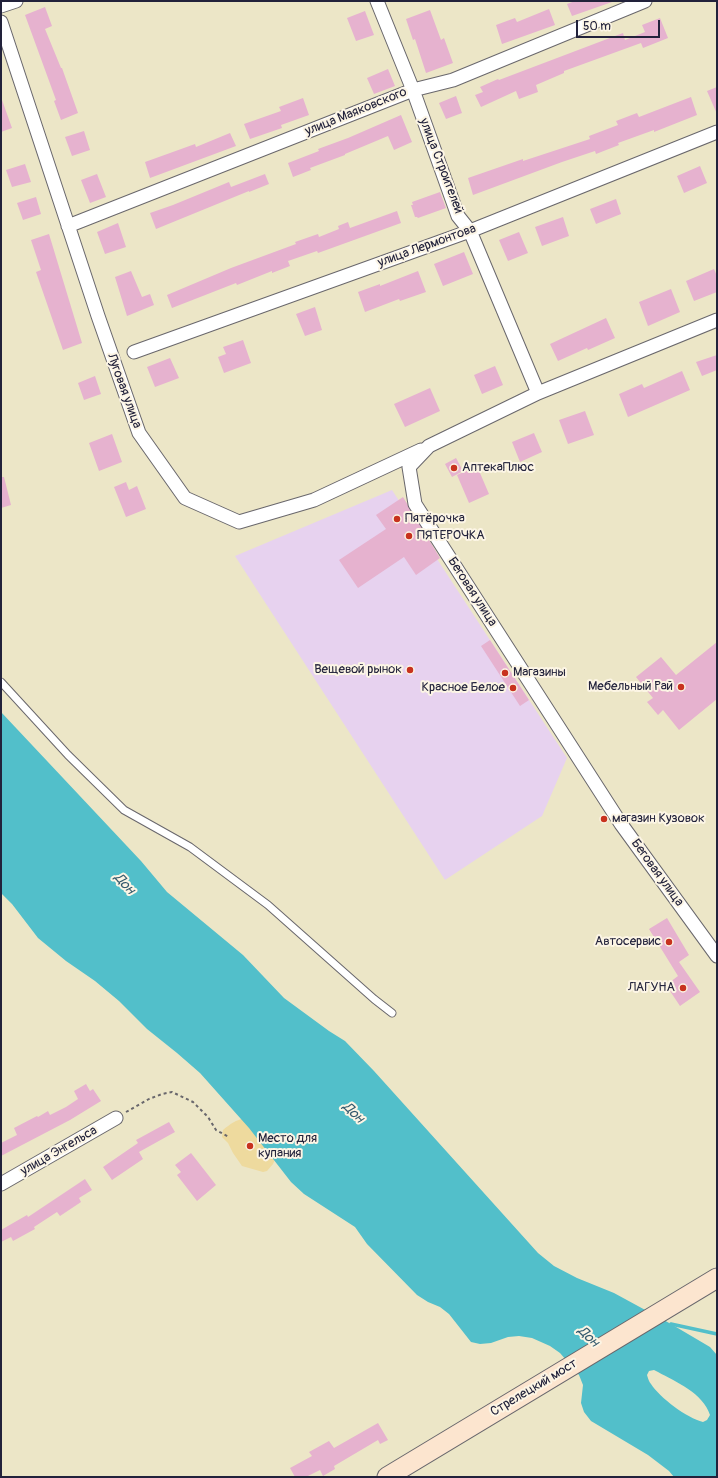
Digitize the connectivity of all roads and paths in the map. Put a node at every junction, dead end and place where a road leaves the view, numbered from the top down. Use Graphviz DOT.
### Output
graph roads {
  1 [pos="16,1"];
  2 [pos="377,1"];
  3 [pos="645,1"];
  4 [pos="1,6"];
  5 [pos="1,22"];
  6 [pos="413,90"];
  7 [pos="717,132"];
  8 [pos="68,226"];
  9 [pos="470,231"];
  10 [pos="717,320"];
  11 [pos="134,352"];
  12 [pos="538,393"];
  13 [pos="429,446"];
  14 [pos="1,682"];
  15 [pos="717,956"];
  16 [pos="392,1013"];
  17 [pos="116,1118"];
  18 [pos="229,1137"];
  19 [pos="1,1184"];
  20 [pos="717,1278"];
  21 [pos="387,1477"];
  1 -- 4 [label="street"];
  2 -- 6 [label="street, улица Строителей"];
  3 -- 6 [label="street, улица Маяковского"];
  5 -- 8 [label="street, Луговая улица"];
  6 -- 8 [label="street, улица Маяковского"];
  6 -- 9 [label="street, улица Строителей"];
  7 -- 9 [label="street, улица Лермонтова"];
  8 -- 13 [label="street, Луговая улица"];
  9 -- 11 [label="street, улица Лермонтова"];
  9 -- 12 [label="street, улица Строителей"];
  10 -- 12 [label="street, Беговая улица"];
  12 -- 13 [label="street, Беговая улица"];
  13 -- 15 [label="street, Беговая улица"];
  14 -- 16 [label="lane"];
  17 -- 18 [label="path"];
  17 -- 19 [label="street, улица Энгельса"];
  20 -- 21 [label="main road, Стрелецкий мост"];
}
